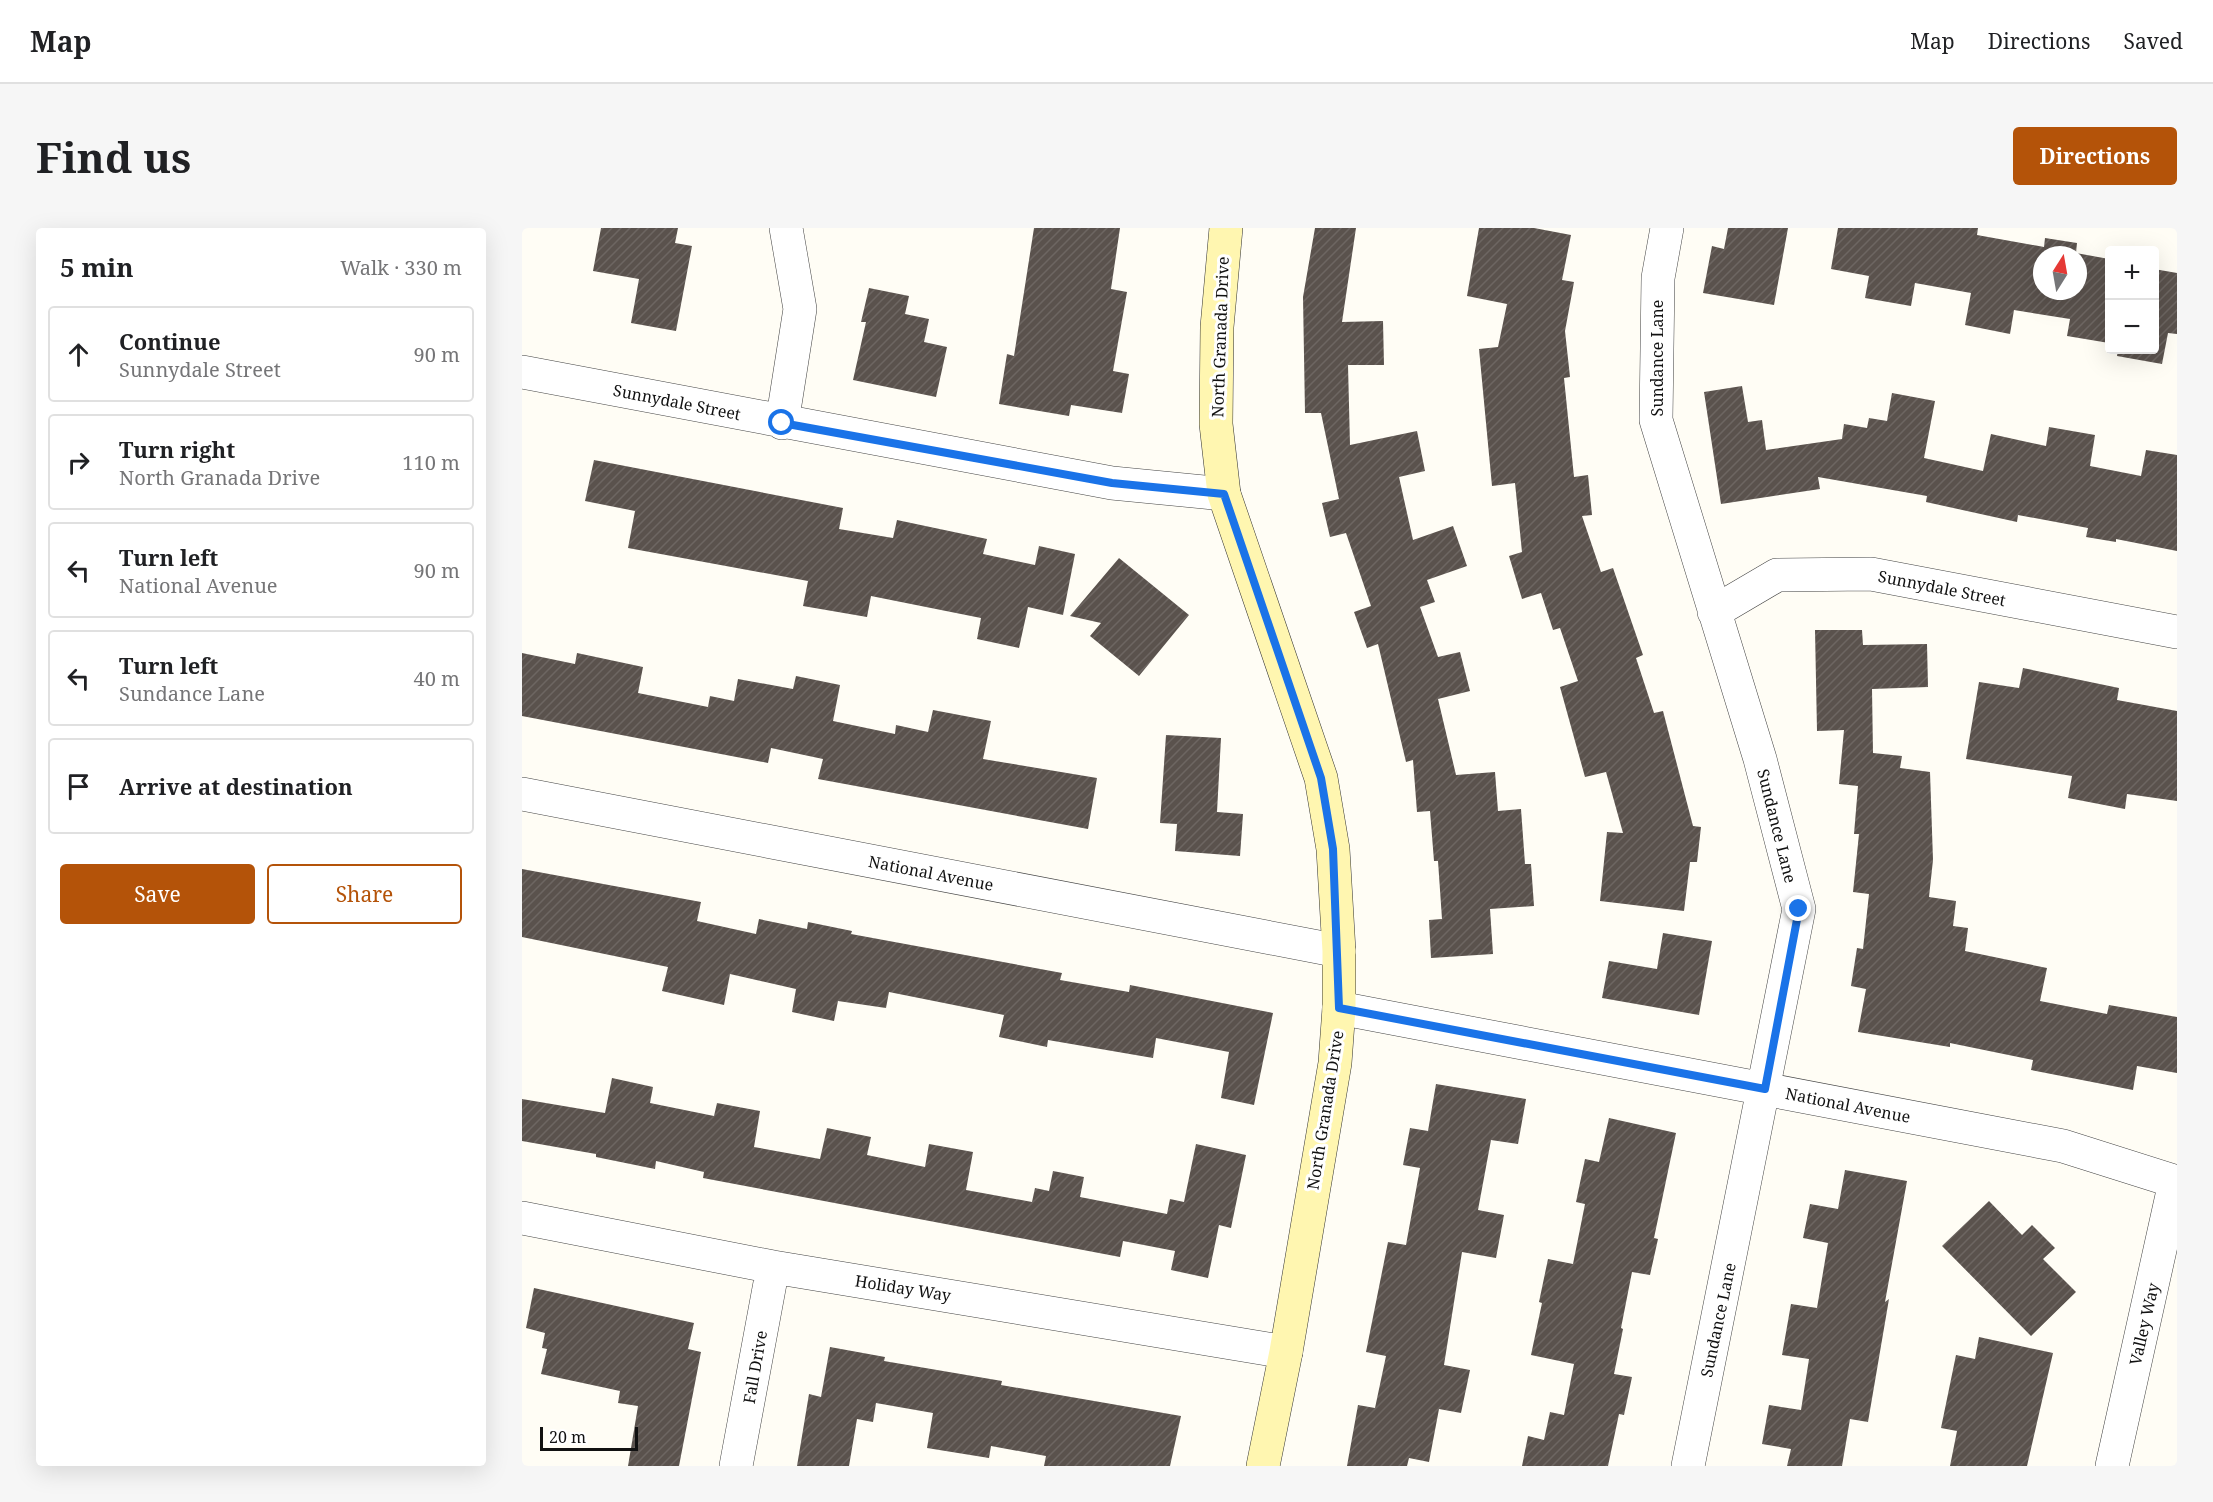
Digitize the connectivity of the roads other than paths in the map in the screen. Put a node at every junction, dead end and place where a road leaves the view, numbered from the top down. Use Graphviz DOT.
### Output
graph roads {
  1 [pos="786,228"];
  2 [pos="1226,228"];
  3 [pos="1667,228"];
  4 [pos="522,372"];
  5 [pos="782,423"];
  6 [pos="1224,494"];
  7 [pos="1713,612"];
  8 [pos="2177,632"];
  9 [pos="522,794"];
  10 [pos="1339,951"];
  11 [pos="1339,1008"];
  12 [pos="1765,1089"];
  13 [pos="2176,1182"];
  14 [pos="522,1218"];
  15 [pos="773,1267"];
  16 [pos="1286,1352"];
  17 [pos="736,1466"];
  18 [pos="1263,1466"];
  19 [pos="1688,1466"];
  20 [pos="2112,1466"];
  1 -- 5 [label="street"];
  2 -- 6 [label="street, North Granada Drive"];
  3 -- 7 [label="street, Sundance Lane"];
  4 -- 5 [label="street, Sunnydale Street"];
  5 -- 6 [label="street, Sunnydale Street"];
  6 -- 10 [label="street, North Granada Drive"];
  7 -- 8 [label="street, Sunnydale Street"];
  7 -- 12 [label="street, Sundance Lane"];
  9 -- 10 [label="street, National Avenue"];
  10 -- 11 [label="street, North Granada Drive"];
  11 -- 12 [label="street, National Avenue"];
  11 -- 16 [label="street, North Granada Drive"];
  12 -- 13 [label="street, National Avenue"];
  12 -- 19 [label="street, Sundance Lane"];
  13 -- 20 [label="street, Valley Way"];
  14 -- 15 [label="street, Holiday Way"];
  15 -- 16 [label="street, Holiday Way"];
  15 -- 17 [label="street, Fall Drive"];
  16 -- 18 [label="street, North Granada Drive"];
}
